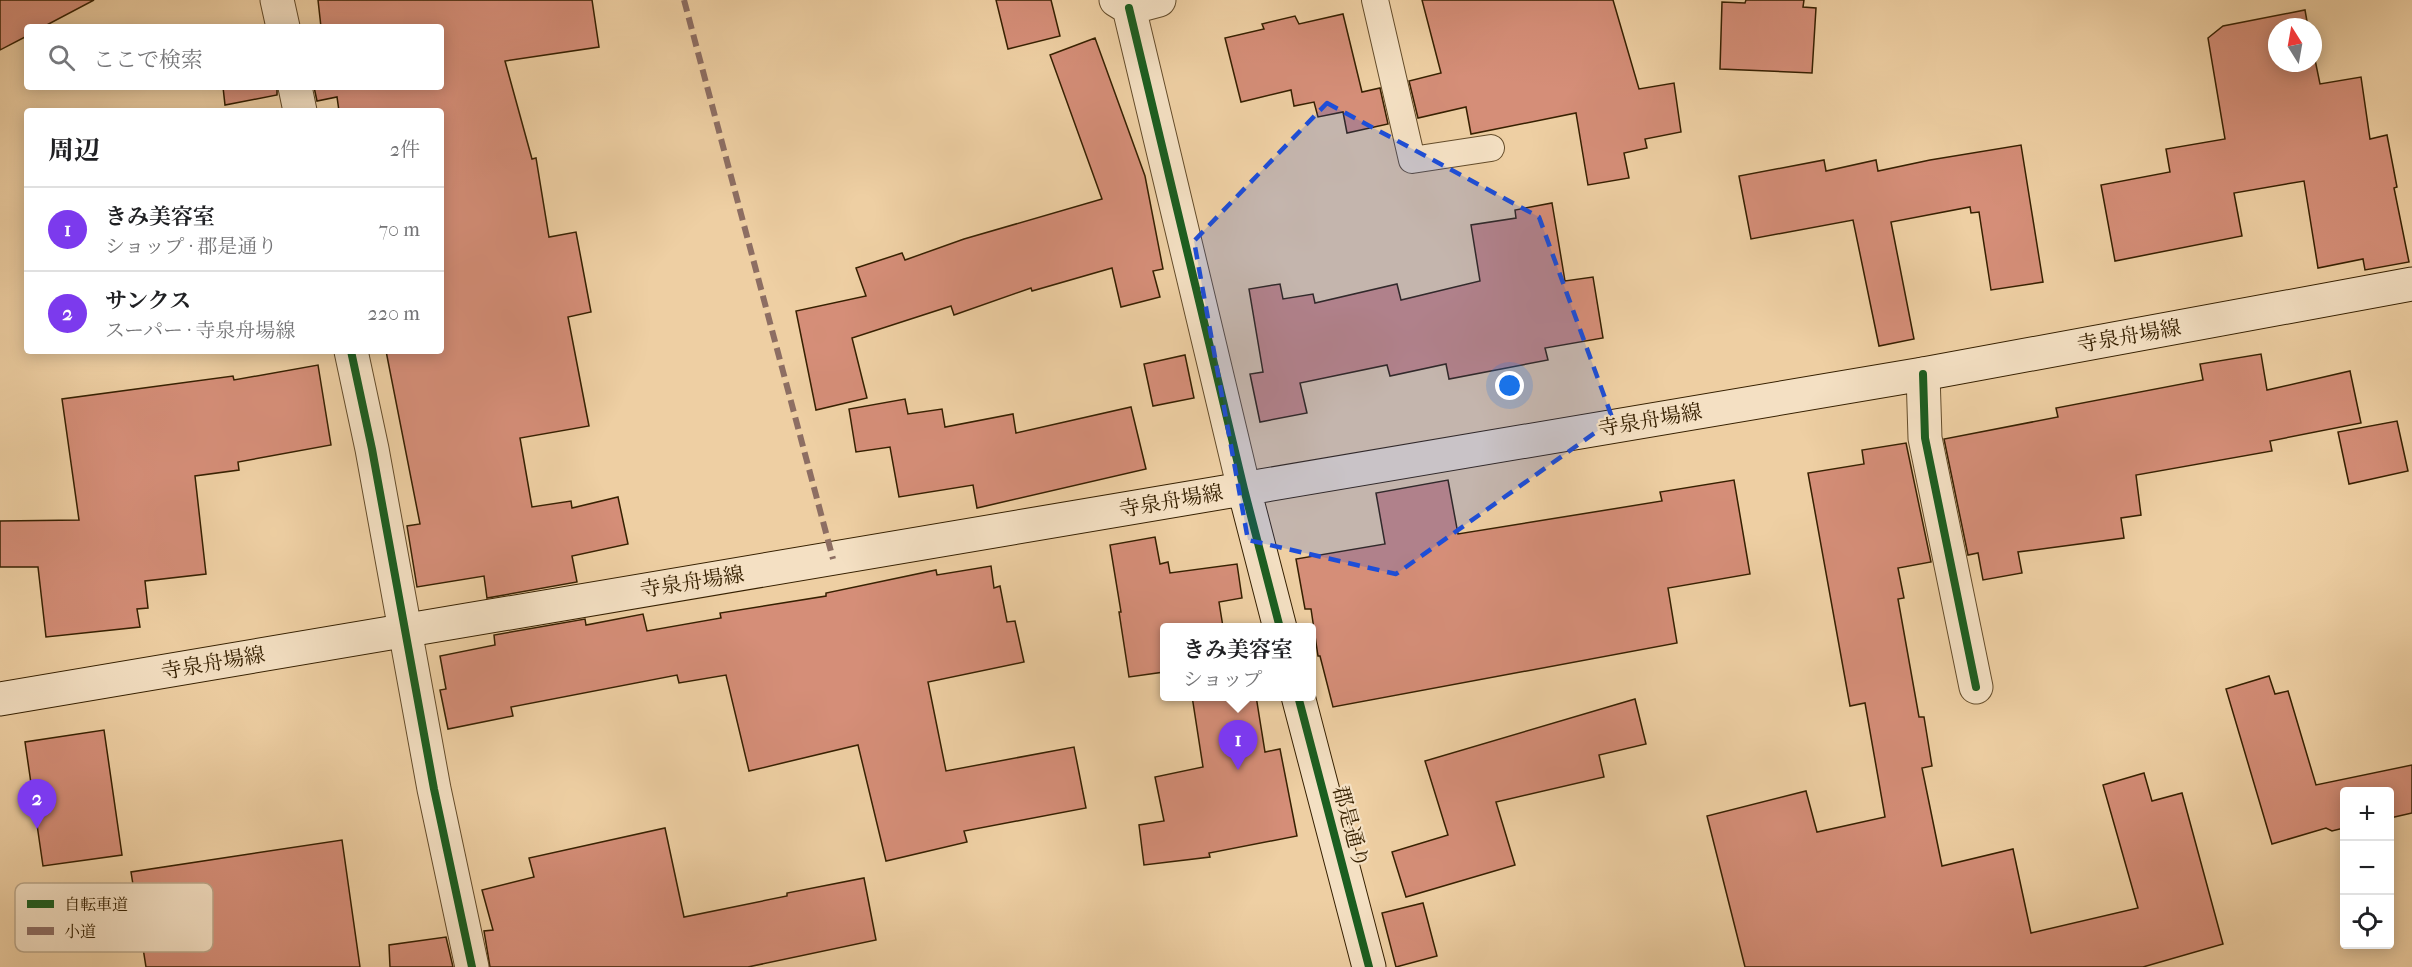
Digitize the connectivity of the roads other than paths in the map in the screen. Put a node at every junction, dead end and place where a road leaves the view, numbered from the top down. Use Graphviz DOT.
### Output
graph roads {
  1 [pos="277,0"];
  2 [pos="1375,0"];
  3 [pos="1135,3"];
  4 [pos="282,24"];
  5 [pos="296,90"];
  6 [pos="299,108"];
  7 [pos="1491,148"];
  8 [pos="2412,284"];
  9 [pos="352,354"];
  10 [pos="1923,374"];
  11 [pos="1244,489"];
  12 [pos="1279,623"];
  13 [pos="406,630"];
  14 [pos="1976,687"];
  15 [pos="0,699"];
  16 [pos="1299,701"];
  17 [pos="472,967"];
  18 [pos="1369,967"];
  1 -- 4 [label="main road"];
  2 -- 7 [label="lane"];
  3 -- 11 [label="main road"];
  5 -- 6 [label="main road"];
  8 -- 10 [label="main road, 寺泉舟場線"];
  9 -- 13 [label="main road"];
  10 -- 11 [label="main road, 寺泉舟場線"];
  10 -- 14 [label="main road"];
  11 -- 12 [label="main road"];
  11 -- 13 [label="main road, 寺泉舟場線"];
  13 -- 15 [label="main road, 寺泉舟場線"];
  13 -- 17 [label="main road"];
  16 -- 18 [label="main road, 郡是通り"];
}
